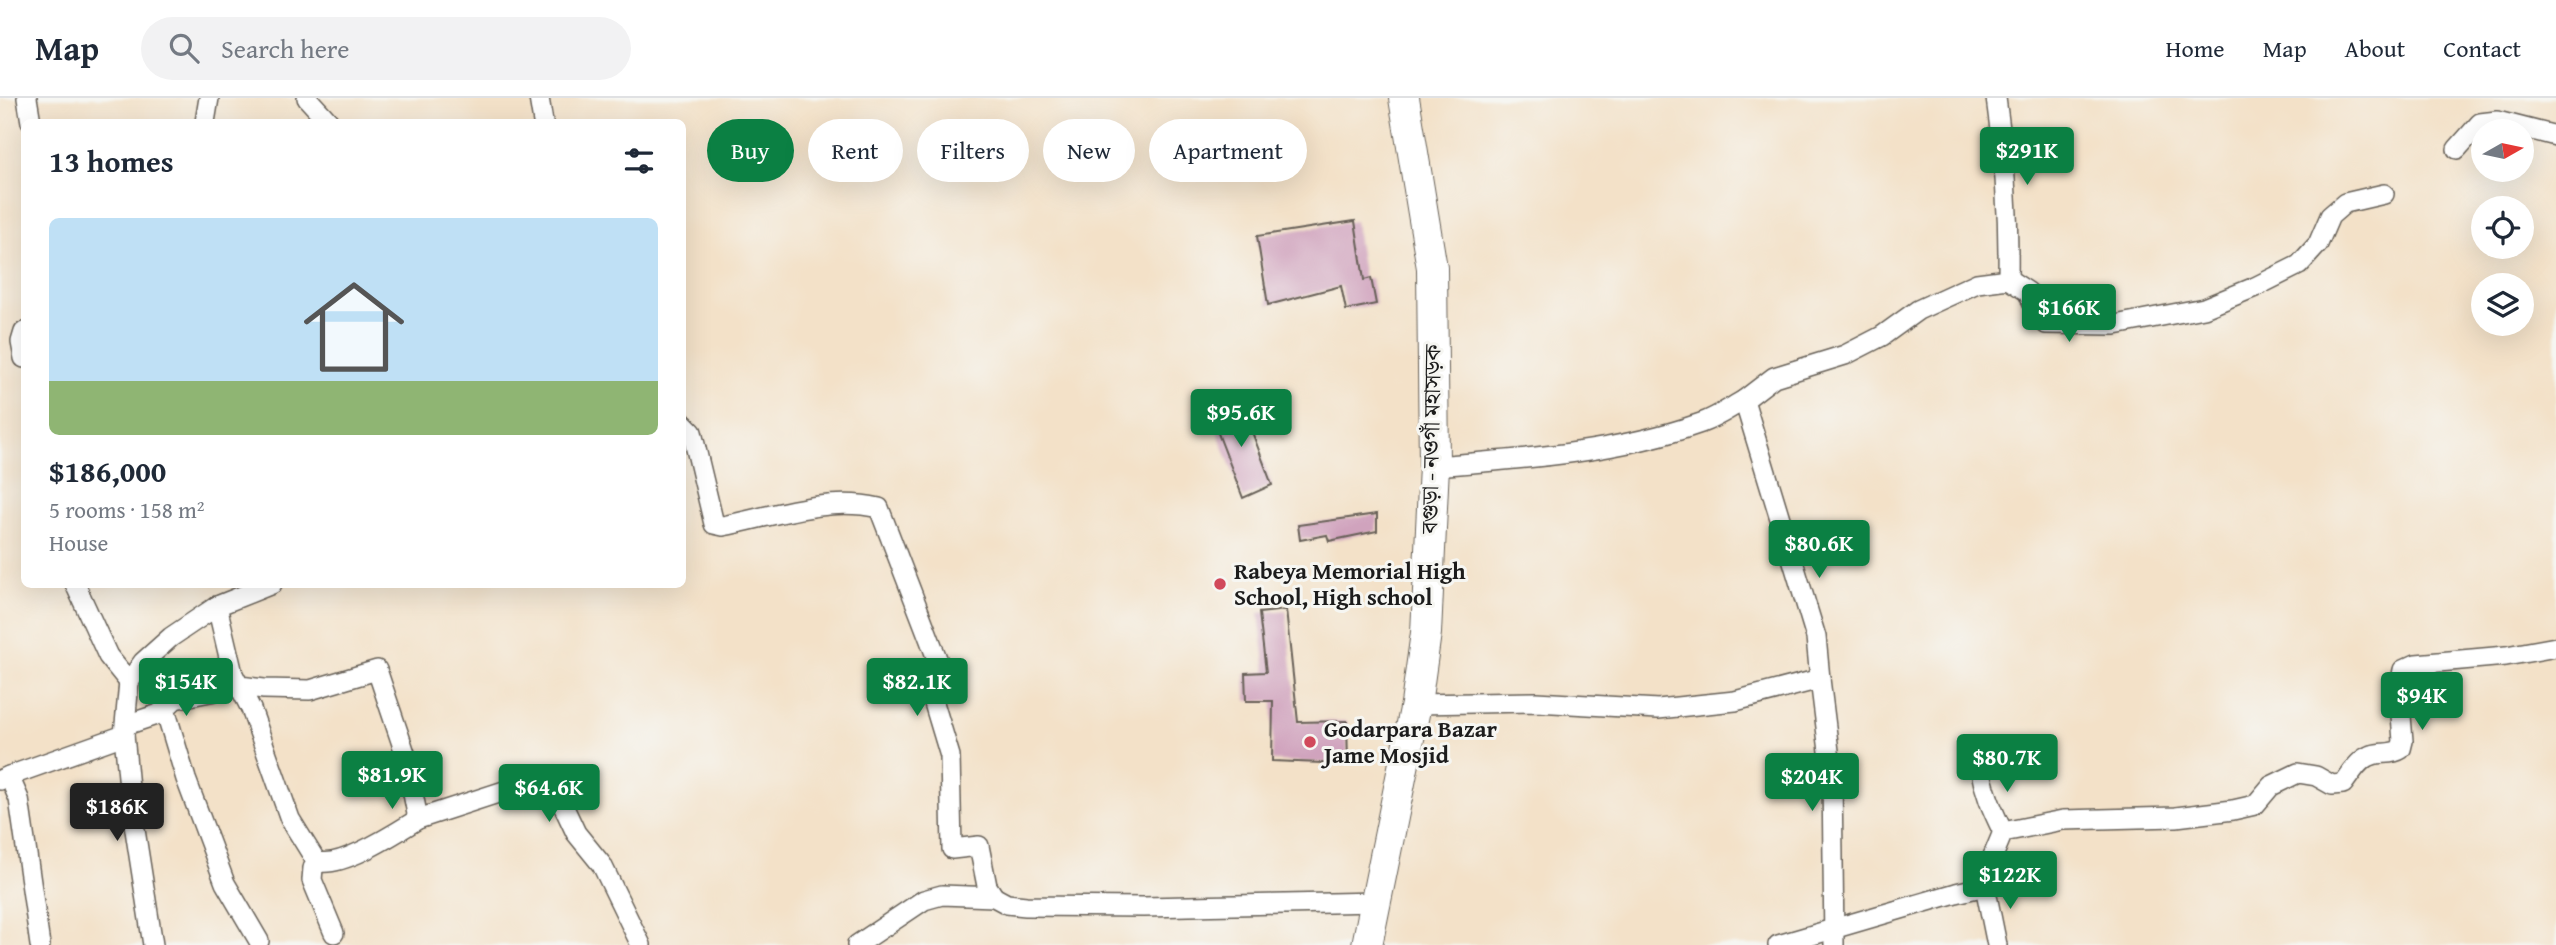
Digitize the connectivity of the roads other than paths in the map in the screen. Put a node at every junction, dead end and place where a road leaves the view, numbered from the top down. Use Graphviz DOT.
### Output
graph roads {
  1 [pos="27,98"];
  2 [pos="209,98"];
  3 [pos="307,98"];
  4 [pos="539,98"];
  5 [pos="1404,98"];
  6 [pos="1996,98"];
  7 [pos="30,119"];
  8 [pos="206,119"];
  9 [pos="326,119"];
  10 [pos="542,119"];
  11 [pos="2556,136"];
  12 [pos="2457,149"];
  13 [pos="2384,194"];
  14 [pos="2008,279"];
  15 [pos="1744,400"];
  16 [pos="686,426"];
  17 [pos="1434,466"];
  18 [pos="77,588"];
  19 [pos="262,588"];
  20 [pos="217,606"];
  21 [pos="2556,647"];
  22 [pos="1820,680"];
  23 [pos="129,682"];
  24 [pos="240,686"];
  25 [pos="1416,704"];
  26 [pos="165,709"];
  27 [pos="125,730"];
  28 [pos="1980,767"];
  29 [pos="5,778"];
  30 [pos="418,819"];
  31 [pos="2003,832"];
  32 [pos="318,863"];
  33 [pos="1985,886"];
  34 [pos="994,897"];
  35 [pos="1377,902"];
  36 [pos="334,933"];
  37 [pos="1834,937"];
  38 [pos="259,941"];
  39 [pos="40,945"];
  40 [pos="153,945"];
  41 [pos="641,945"];
  42 [pos="857,945"];
  43 [pos="1367,945"];
  44 [pos="1778,945"];
  45 [pos="1997,945"];
  1 -- 7 [label="street"];
  2 -- 8 [label="street"];
  3 -- 9 [label="street"];
  4 -- 10 [label="street"];
  5 -- 17 [label="main road, বগুড়া - নওগাঁ মহাসড়ক"];
  6 -- 14 [label="street"];
  11 -- 12 [label="street"];
  13 -- 14 [label="street"];
  14 -- 15 [label="street"];
  15 -- 17 [label="street"];
  15 -- 22 [label="street"];
  16 -- 34 [label="street"];
  17 -- 25 [label="main road, বগুড়া - নওগাঁ মহাসড়ক"];
  18 -- 23 [label="street"];
  19 -- 20 [label="street"];
  20 -- 23 [label="street"];
  20 -- 24 [label="street"];
  21 -- 31 [label="street"];
  22 -- 25 [label="street"];
  22 -- 37 [label="street"];
  23 -- 27 [label="street"];
  24 -- 26 [label="street"];
  24 -- 30 [label="street"];
  24 -- 32 [label="street"];
  25 -- 35 [label="main road, বগুড়া - নওগাঁ মহাসড়ক"];
  26 -- 27 [label="street"];
  26 -- 38 [label="street"];
  27 -- 29 [label="street"];
  27 -- 40 [label="street"];
  28 -- 31 [label="street"];
  29 -- 39 [label="street"];
  30 -- 32 [label="street"];
  30 -- 41 [label="street"];
  31 -- 33 [label="street"];
  32 -- 36 [label="street"];
  33 -- 37 [label="street"];
  33 -- 45 [label="street"];
  34 -- 35 [label="street"];
  34 -- 42 [label="street"];
  35 -- 43 [label="main road, বগুড়া - নওগাঁ মহাসড়ক"];
  37 -- 44 [label="street"];
}
